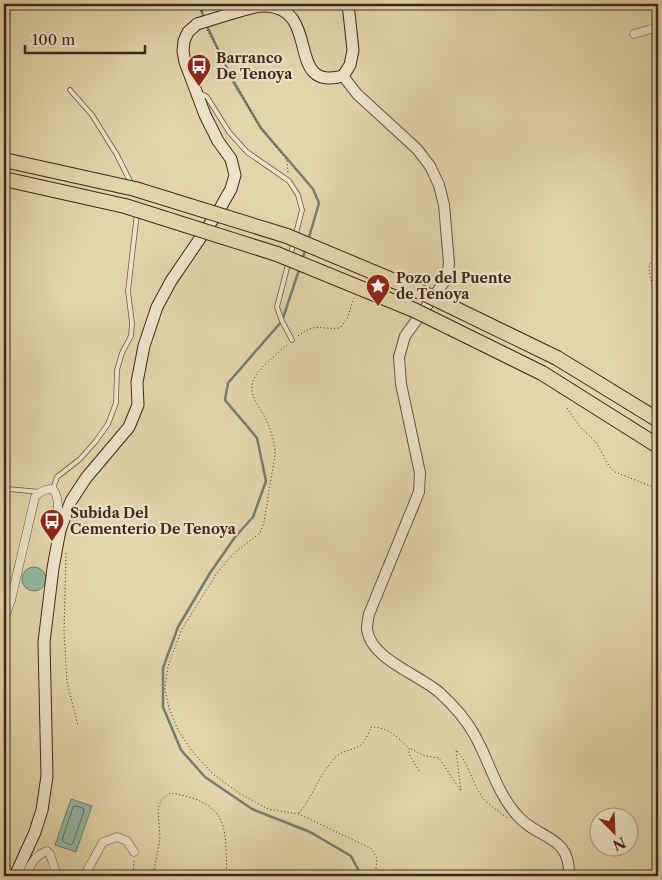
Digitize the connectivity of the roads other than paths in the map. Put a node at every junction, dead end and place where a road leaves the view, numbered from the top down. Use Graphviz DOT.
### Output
graph roads {
  1 [pos="348,4"];
  2 [pos="657,28"];
  3 [pos="634,34"];
  4 [pos="658,43"];
  5 [pos="342,76"];
  6 [pos="70,90"];
  7 [pos="195,91"];
  8 [pos="4,160"];
  9 [pos="4,179"];
  10 [pos="134,191"];
  11 [pos="139,200"];
  12 [pos="292,340"];
  13 [pos="658,420"];
  14 [pos="658,446"];
  15 [pos="4,485"];
  16 [pos="53,489"];
  17 [pos="40,492"];
  18 [pos="63,521"];
  19 [pos="4,620"];
  20 [pos="134,852"];
  21 [pos="15,876"];
  22 [pos="26,876"];
  23 [pos="57,876"];
  24 [pos="84,876"];
  25 [pos="570,876"];
  1 -- 5 [label="main road"];
  2 -- 3 [label="street"];
  2 -- 4 [label="street"];
  5 -- 7 [label="main road, bridge"];
  5 -- 25 [label="street"];
  6 -- 10 [label="lane"];
  7 -- 12 [label="lane"];
  7 -- 18 [label="main road"];
  8 -- 13 [label="highway, bridge"];
  9 -- 14 [label="highway, bridge"];
  11 -- 16 [label="lane"];
  15 -- 17 [label="lane"];
  16 -- 17 [label="street"];
  16 -- 18 [label="street"];
  17 -- 19 [label="street"];
  18 -- 21 [label="main road"];
  20 -- 24 [label="street"];
  22 -- 23 [label="street"];
}
